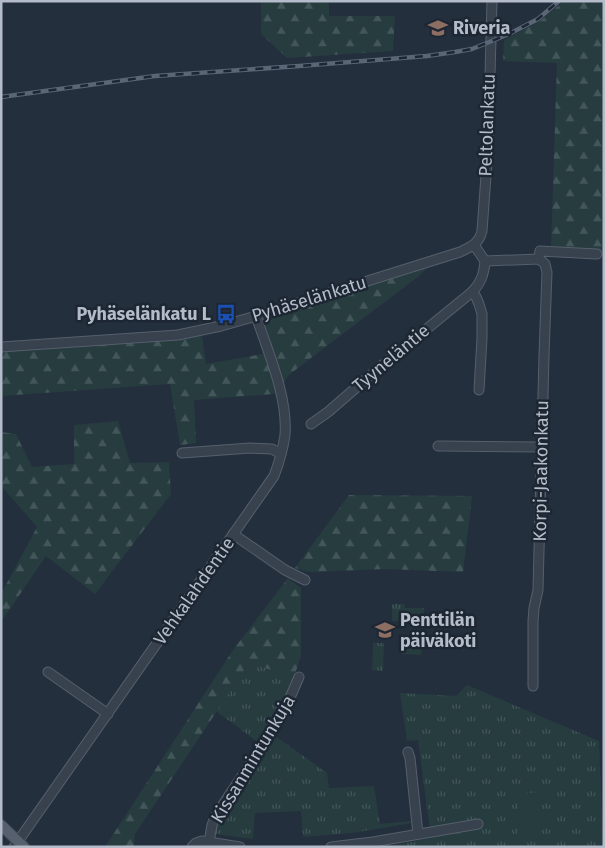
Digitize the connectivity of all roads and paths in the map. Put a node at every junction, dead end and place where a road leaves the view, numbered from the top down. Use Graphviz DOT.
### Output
graph roads {
  1 [pos="492,1"];
  2 [pos="474,245"];
  3 [pos="598,254"];
  4 [pos="539,259"];
  5 [pos="484,261"];
  6 [pos="472,292"];
  7 [pos="256,316"];
  8 [pos="1,347"];
  9 [pos="479,390"];
  10 [pos="311,424"];
  11 [pos="438,446"];
  12 [pos="542,447"];
  13 [pos="182,453"];
  14 [pos="281,454"];
  15 [pos="233,534"];
  16 [pos="305,580"];
  17 [pos="48,672"];
  18 [pos="299,677"];
  19 [pos="533,686"];
  20 [pos="108,714"];
  21 [pos="408,752"];
  22 [pos="478,824"];
  23 [pos="1,825"];
  24 [pos="418,834"];
  25 [pos="208,842"];
  26 [pos="19,845"];
  27 [pos="192,847"];
  28 [pos="240,847"];
  29 [pos="330,847"];
  1 -- 2 [label="street, Peltolankatu"];
  2 -- 5 [label="street"];
  2 -- 7 [label="street, Pyhäselänkatu"];
  3 -- 4 [label="street"];
  4 -- 5 [label="street"];
  4 -- 12 [label="street, Korpi-Jaakonkatu"];
  5 -- 6 [label="street"];
  6 -- 9 [label="street"];
  6 -- 10 [label="street, Tyyneläntie"];
  7 -- 8 [label="street, Pyhäselänkatu"];
  7 -- 14 [label="street, Vehkalahdentie"];
  11 -- 12 [label="street"];
  12 -- 19 [label="street, Korpi-Jaakonkatu"];
  13 -- 14 [label="street"];
  14 -- 15 [label="street, Vehkalahdentie"];
  15 -- 16 [label="street"];
  15 -- 20 [label="street, Vehkalahdentie"];
  17 -- 20 [label="street"];
  18 -- 25 [label="street, Kissanmintunkuja"];
  20 -- 26 [label="street, Vehkalahdentie"];
  21 -- 24 [label="street"];
  22 -- 24 [label="street"];
  23 -- 26 [label="main road"];
  24 -- 29 [label="street"];
  25 -- 27 [label="street"];
  25 -- 28 [label="street"];
}
